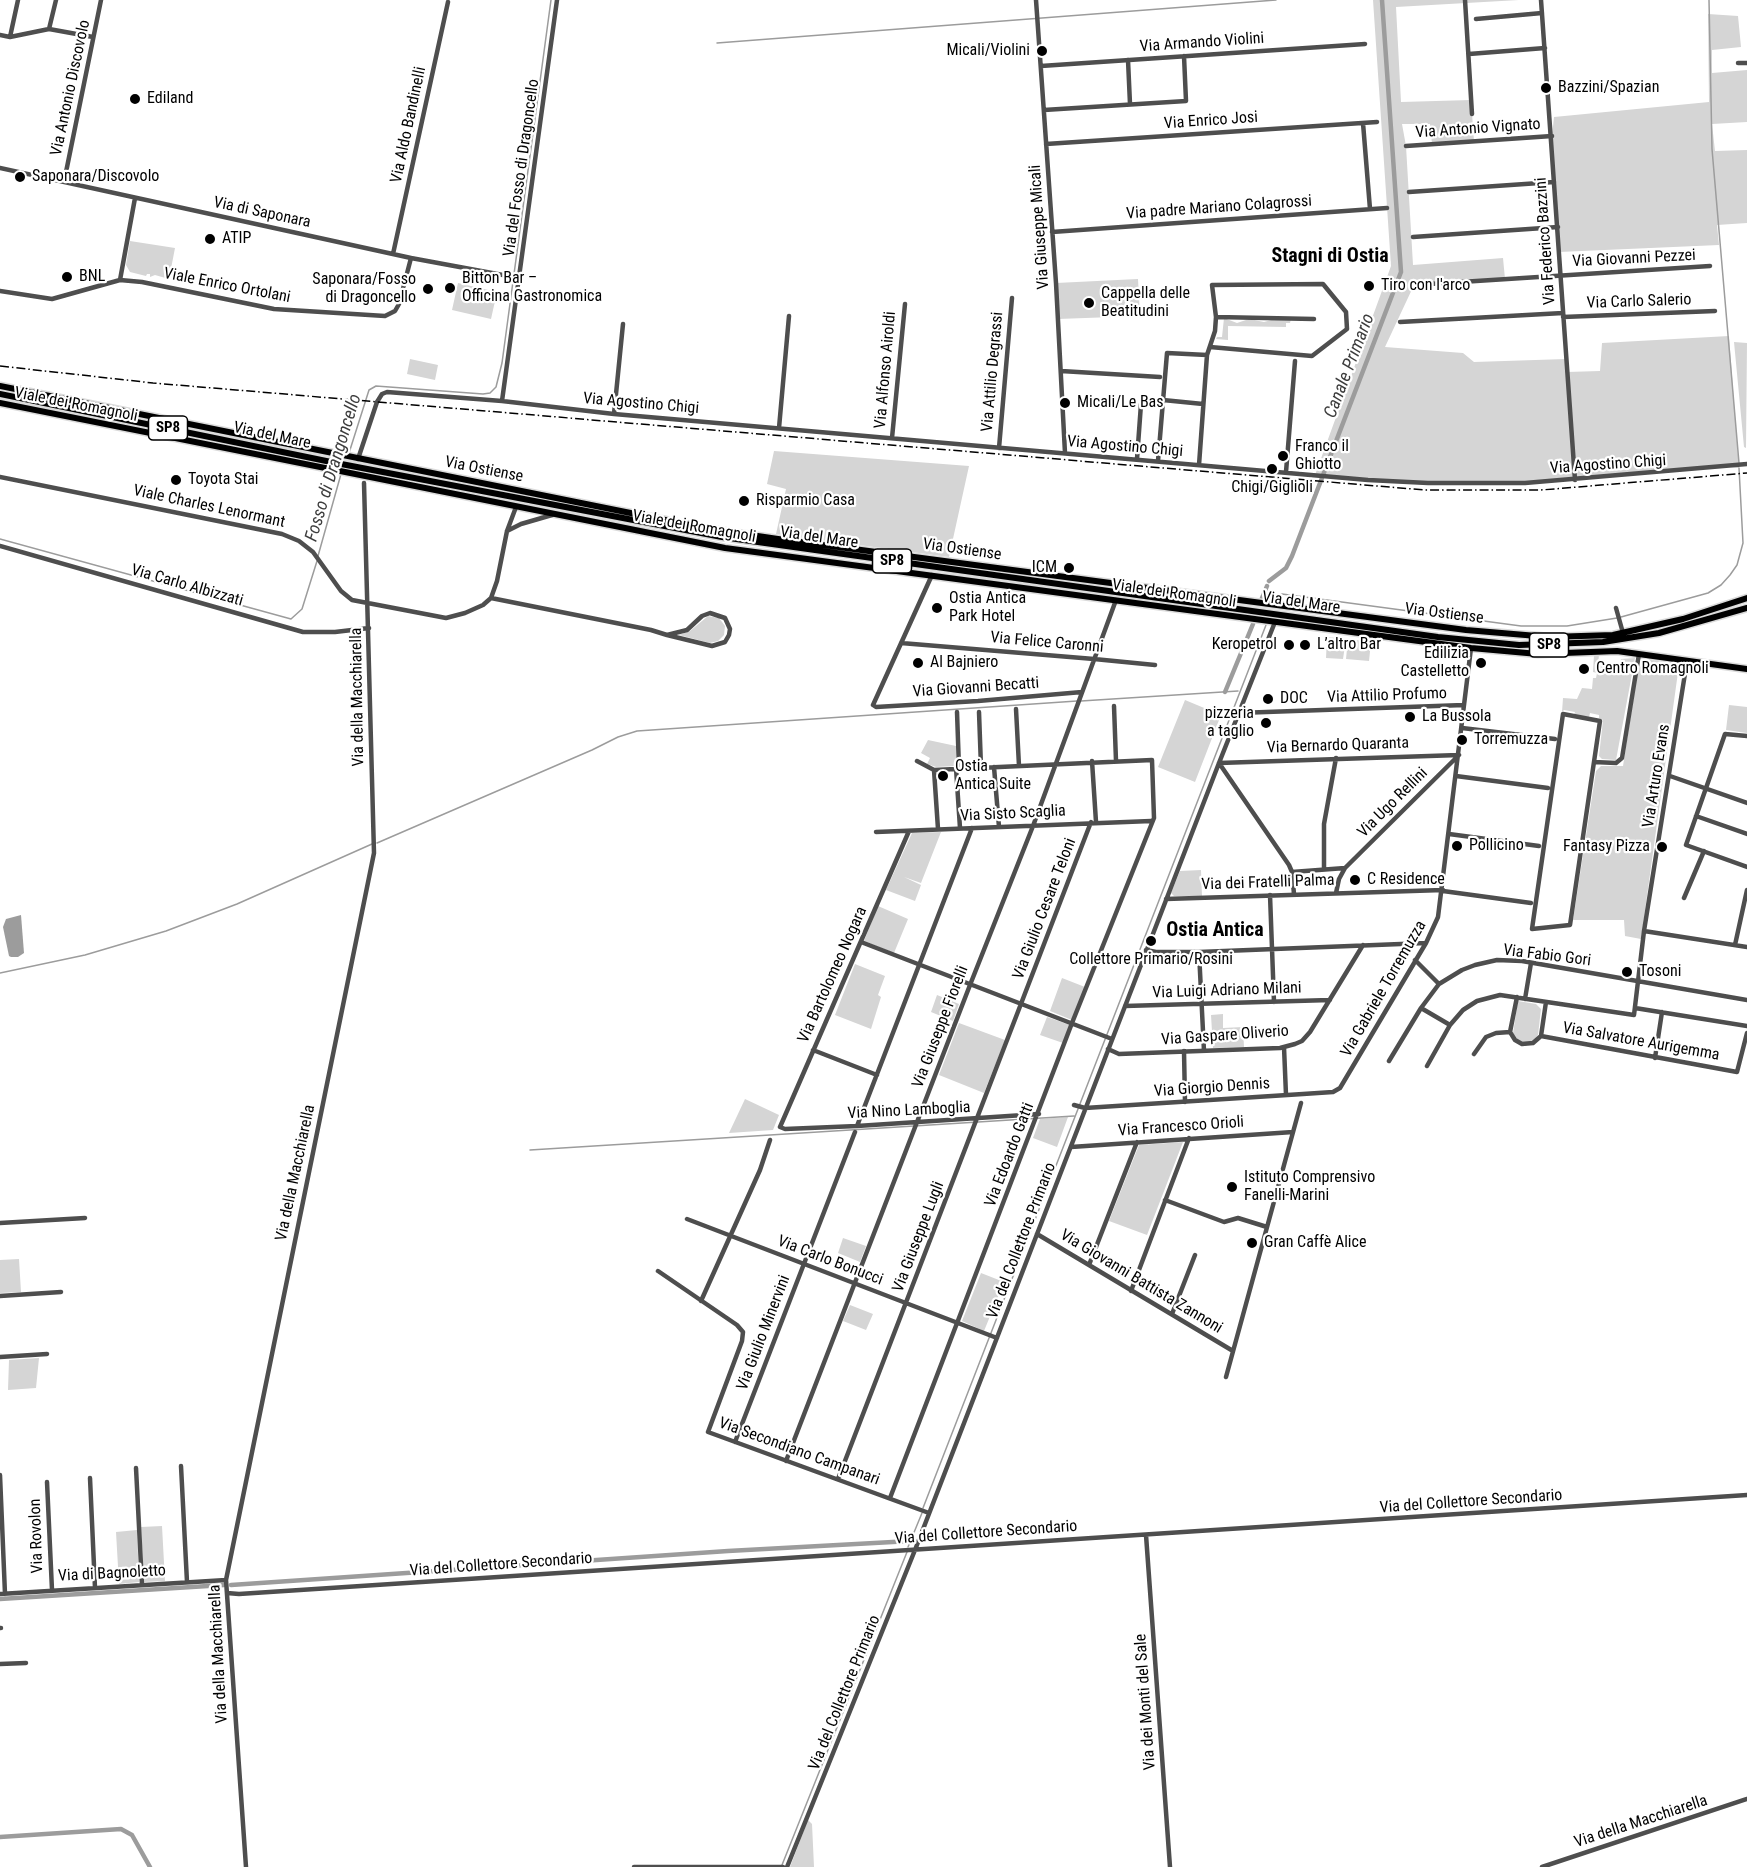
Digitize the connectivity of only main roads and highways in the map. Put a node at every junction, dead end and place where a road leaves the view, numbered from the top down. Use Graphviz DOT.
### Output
graph roads {
  1 [pos="0,386"];
  2 [pos="0,394"];
  3 [pos="0,403"];
  4 [pos="1747,598"];
  5 [pos="1747,608"];
  6 [pos="1747,669"];
  1 -- 4 [label="main road, Via Ostiense"];
  2 -- 5 [label="main road, Via del Mare / SP8"];
  3 -- 6 [label="main road, Viale dei Romagnoli"];
}
